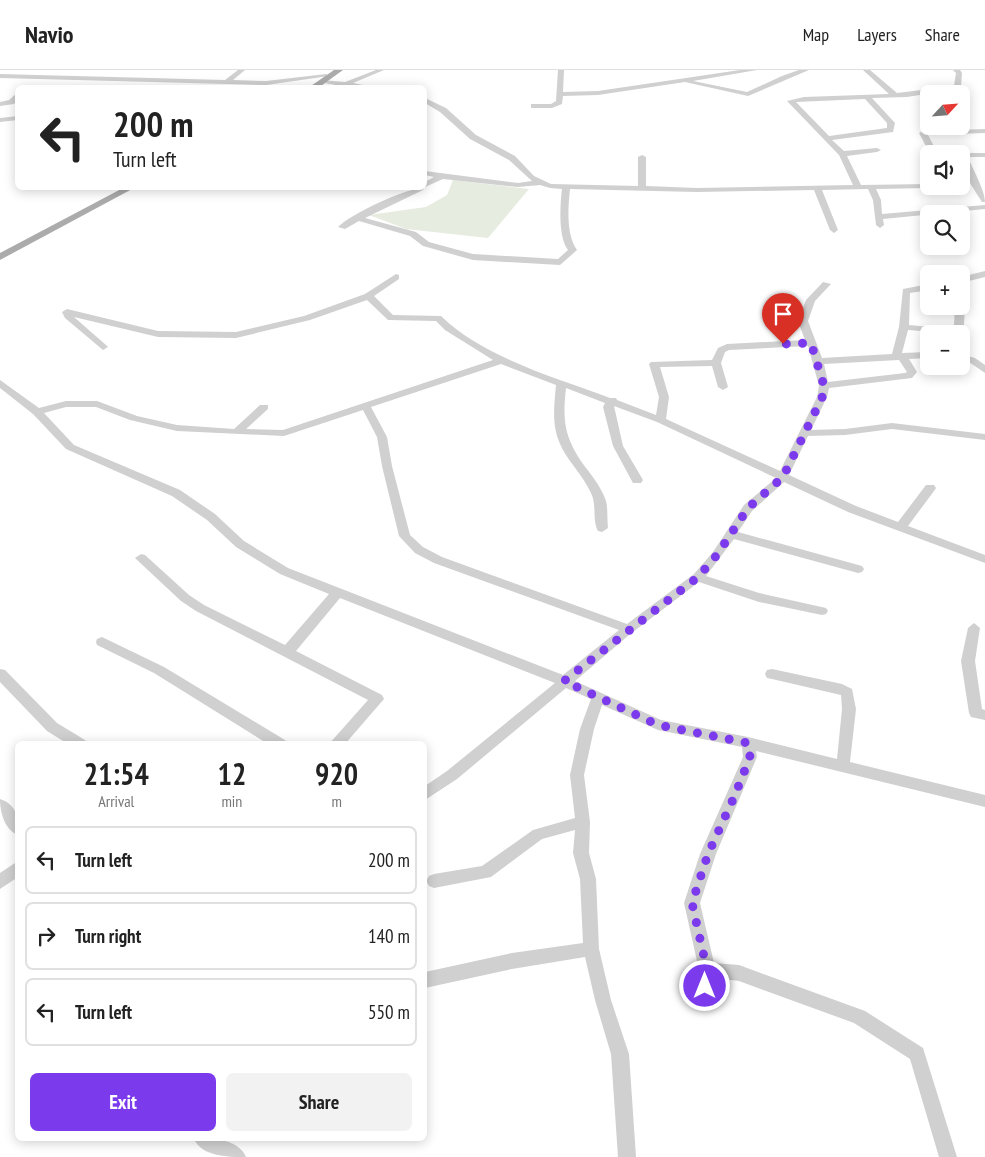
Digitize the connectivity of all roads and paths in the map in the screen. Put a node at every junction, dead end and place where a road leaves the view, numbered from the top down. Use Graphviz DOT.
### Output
graph roads {
  1 [pos="242,70"];
  2 [pos="334,70"];
  3 [pos="339,70"];
  4 [pos="381,70"];
  5 [pos="561,70"];
  6 [pos="716,70"];
  7 [pos="754,70"];
  8 [pos="806,70"];
  9 [pos="866,70"];
  10 [pos="956,70"];
  11 [pos="737,72"];
  12 [pos="0,76"];
  13 [pos="708,76"];
  14 [pos="55,78"];
  15 [pos="324,79"];
  16 [pos="226,82"];
  17 [pos="280,83"];
  18 [pos="46,85"];
  19 [pos="283,85"];
  20 [pos="313,85"];
  21 [pos="316,85"];
  22 [pos="344,85"];
  23 [pos="348,85"];
  24 [pos="646,85"];
  25 [pos="958,85"];
  26 [pos="560,94"];
  27 [pos="748,94"];
  28 [pos="920,94"];
  29 [pos="896,96"];
  30 [pos="15,97"];
  31 [pos="867,97"];
  32 [pos="427,101"];
  33 [pos="0,104"];
  34 [pos="534,106"];
  35 [pos="15,118"];
  36 [pos="0,120"];
  37 [pos="970,130"];
  38 [pos="985,131"];
  39 [pos="828,138"];
  40 [pos="877,150"];
  41 [pos="842,154"];
  42 [pos="970,155"];
  43 [pos="985,155"];
  44 [pos="642,157"];
  45 [pos="427,173"];
  46 [pos="442,176"];
  47 [pos="970,179"];
  48 [pos="538,183"];
  49 [pos="427,184"];
  50 [pos="972,185"];
  51 [pos="985,185"];
  52 [pos="920,186"];
  53 [pos="566,188"];
  54 [pos="859,188"];
  55 [pos="871,188"];
  56 [pos="642,189"];
  57 [pos="817,189"];
  58 [pos="117,190"];
  59 [pos="125,190"];
  60 [pos="416,190"];
  61 [pos="985,200"];
  62 [pos="985,206"];
  63 [pos="357,218"];
  64 [pos="342,226"];
  65 [pos="834,230"];
  66 [pos="0,252"];
  67 [pos="0,257"];
  68 [pos="985,274"];
  69 [pos="396,277"];
  70 [pos="970,278"];
  71 [pos="826,284"];
  72 [pos="920,289"];
  73 [pos="368,296"];
  74 [pos="960,315"];
  75 [pos="904,328"];
  76 [pos="811,343"];
  77 [pos="103,347"];
  78 [pos="920,355"];
  79 [pos="899,356"];
  80 [pos="970,359"];
  81 [pos="501,361"];
  82 [pos="818,361"];
  83 [pos="716,363"];
  84 [pos="985,370"];
  85 [pos="561,382"];
  86 [pos="0,383"];
  87 [pos="824,386"];
  88 [pos="723,387"];
  89 [pos="612,400"];
  90 [pos="264,407"];
  91 [pos="366,407"];
  92 [pos="37,412"];
  93 [pos="661,420"];
  94 [pos="237,432"];
  95 [pos="805,434"];
  96 [pos="985,437"];
  97 [pos="783,477"];
  98 [pos="637,480"];
  99 [pos="930,488"];
  100 [pos="602,528"];
  101 [pos="900,528"];
  102 [pos="731,534"];
  103 [pos="141,558"];
  104 [pos="985,559"];
  105 [pos="858,569"];
  106 [pos="698,577"];
  107 [pos="337,593"];
  108 [pos="822,611"];
  109 [pos="974,628"];
  110 [pos="629,629"];
  111 [pos="102,642"];
  112 [pos="287,652"];
  113 [pos="0,674"];
  114 [pos="772,674"];
  115 [pos="564,681"];
  116 [pos="598,697"];
  117 [pos="985,715"];
  118 [pos="75,741"];
  119 [pos="275,741"];
  120 [pos="339,741"];
  121 [pos="748,743"];
  122 [pos="843,766"];
  123 [pos="427,793"];
  124 [pos="985,801"];
  125 [pos="0,805"];
  126 [pos="583,822"];
  127 [pos="15,824"];
  128 [pos="15,870"];
  129 [pos="434,881"];
  130 [pos="0,882"];
  131 [pos="591,949"];
  132 [pos="707,970"];
  133 [pos="427,980"];
  134 [pos="702,1001"];
  135 [pos="207,1141"];
  136 [pos="237,1157"];
  137 [pos="627,1157"];
  138 [pos="948,1157"];
  1 -- 16 [label="street"];
  2 -- 15 [label="main road"];
  3 -- 15 [label="main road"];
  4 -- 23 [label="street"];
  5 -- 26 [label="street"];
  6 -- 13 [label="street"];
  7 -- 11 [label="street"];
  8 -- 27 [label="street"];
  9 -- 29 [label="street"];
  10 -- 25 [label="street"];
  11 -- 13 [label="street"];
  11 -- 27 [label="street"];
  12 -- 14 [label="street"];
  13 -- 24 [label="street"];
  14 -- 16 [label="street"];
  14 -- 18 [label="street"];
  15 -- 17 [label="street"];
  15 -- 20 [label="main road"];
  15 -- 21 [label="main road"];
  15 -- 22 [label="street"];
  16 -- 17 [label="street"];
  17 -- 19 [label="street"];
  24 -- 26 [label="street"];
  24 -- 27 [label="street"];
  26 -- 34 [label="street"];
  28 -- 29 [label="street"];
  29 -- 31 [label="street"];
  30 -- 33 [label="street"];
  31 -- 39 [label="street"];
  31 -- 39 [label="street"];
  32 -- 48 [label="street"];
  35 -- 36 [label="street"];
  37 -- 38 [label="street"];
  39 -- 41 [label="street"];
  40 -- 41 [label="street"];
  41 -- 54 [label="street"];
  42 -- 43 [label="street"];
  44 -- 56 [label="street"];
  45 -- 46 [label="street"];
  46 -- 48 [label="street"];
  46 -- 49 [label="street"];
  47 -- 50 [label="street"];
  48 -- 53 [label="street"];
  50 -- 51 [label="street"];
  50 -- 61 [label="street"];
  52 -- 55 [label="street"];
  53 -- 56 [label="street"];
  53 -- 63 [label="street"];
  54 -- 55 [label="street"];
  54 -- 57 [label="street"];
  55 -- 62 [label="street"];
  56 -- 57 [label="street"];
  57 -- 65 [label="street"];
  58 -- 66 [label="main road"];
  59 -- 67 [label="main road"];
  60 -- 63 [label="street"];
  63 -- 64 [label="street"];
  68 -- 70 [label="street"];
  69 -- 73 [label="street"];
  71 -- 76 [label="street"];
  72 -- 75 [label="street"];
  73 -- 77 [label="street"];
  73 -- 81 [label="street"];
  74 -- 75 [label="street"];
  75 -- 79 [label="street"];
  76 -- 82 [label="street"];
  76 -- 83 [label="street"];
  78 -- 79 [label="street"];
  79 -- 82 [label="street"];
  79 -- 87 [label="street"];
  80 -- 84 [label="street"];
  81 -- 85 [label="street"];
  81 -- 91 [label="street"];
  82 -- 87 [label="street"];
  83 -- 88 [label="street"];
  83 -- 93 [label="street"];
  85 -- 89 [label="street"];
  85 -- 100 [label="street"];
  86 -- 92 [label="street"];
  87 -- 95 [label="street"];
  89 -- 93 [label="street"];
  89 -- 98 [label="street"];
  90 -- 94 [label="street"];
  91 -- 94 [label="street"];
  91 -- 110 [label="street"];
  92 -- 94 [label="street"];
  92 -- 107 [label="street"];
  93 -- 97 [label="street"];
  95 -- 96 [label="street"];
  95 -- 97 [label="street"];
  97 -- 101 [label="street"];
  97 -- 102 [label="street"];
  99 -- 101 [label="street"];
  101 -- 104 [label="street"];
  102 -- 105 [label="street"];
  102 -- 106 [label="street"];
  103 -- 112 [label="street"];
  106 -- 108 [label="street"];
  106 -- 110 [label="street"];
  107 -- 112 [label="street"];
  107 -- 115 [label="street"];
  109 -- 117 [label="street"];
  110 -- 115 [label="street"];
  111 -- 119 [label="street"];
  112 -- 120 [label="street"];
  113 -- 118 [label="street"];
  114 -- 122 [label="street"];
  115 -- 116 [label="street"];
  115 -- 123 [label="street"];
  116 -- 121 [label="street"];
  116 -- 126 [label="street"];
  121 -- 122 [label="street"];
  121 -- 132 [label="street"];
  122 -- 124 [label="street"];
  125 -- 127 [label="street"];
  126 -- 129 [label="street"];
  126 -- 131 [label="street"];
  128 -- 130 [label="street"];
  131 -- 133 [label="street"];
  131 -- 137 [label="street"];
  132 -- 134 [label="street"];
  132 -- 138 [label="street"];
  135 -- 136 [label="street"];
}
